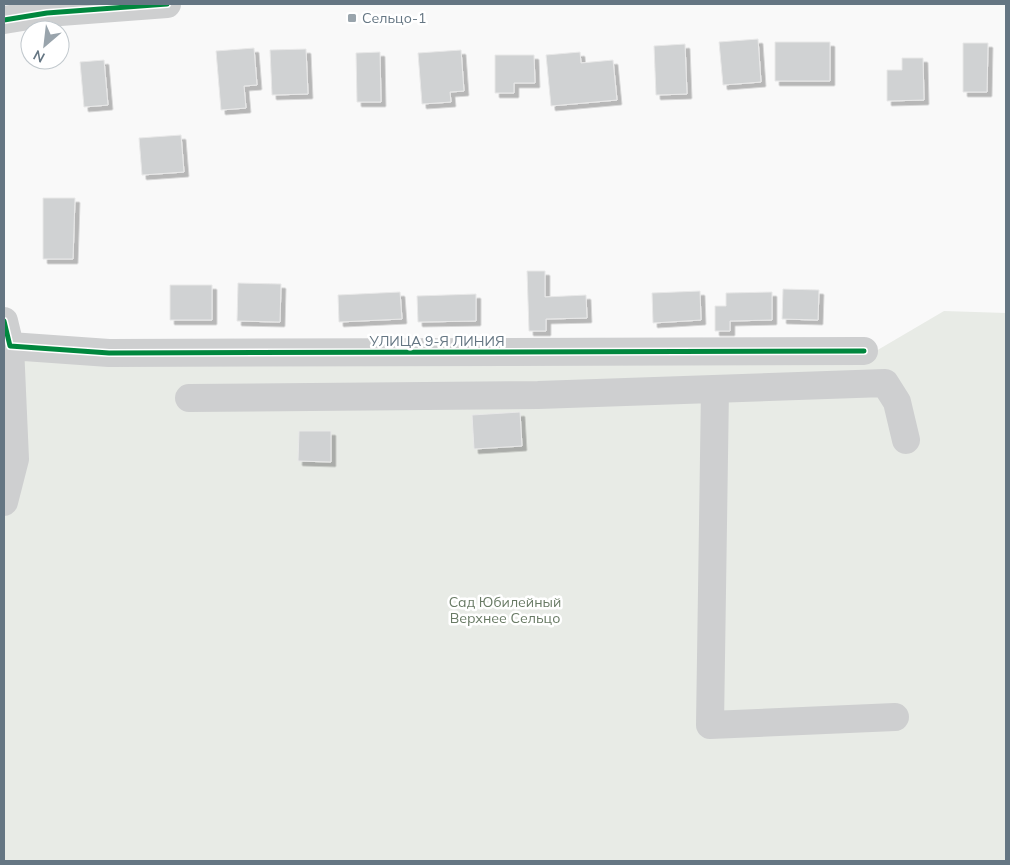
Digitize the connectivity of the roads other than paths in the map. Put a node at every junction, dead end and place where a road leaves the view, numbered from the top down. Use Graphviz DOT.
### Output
graph roads {
  1 [pos="167,4"];
  2 [pos="4,20"];
  3 [pos="7,350"];
  4 [pos="864,351"];
  5 [pos="715,389"];
  6 [pos="188,398"];
  7 [pos="906,440"];
  8 [pos="4,502"];
  9 [pos="895,717"];
  1 -- 2 [label="street"];
  3 -- 4 [label="street, УЛИЦА 9-Я ЛИНИЯ"];
  3 -- 8 [label="street"];
  5 -- 6 [label="street"];
  5 -- 7 [label="street"];
  5 -- 9 [label="street"];
}
